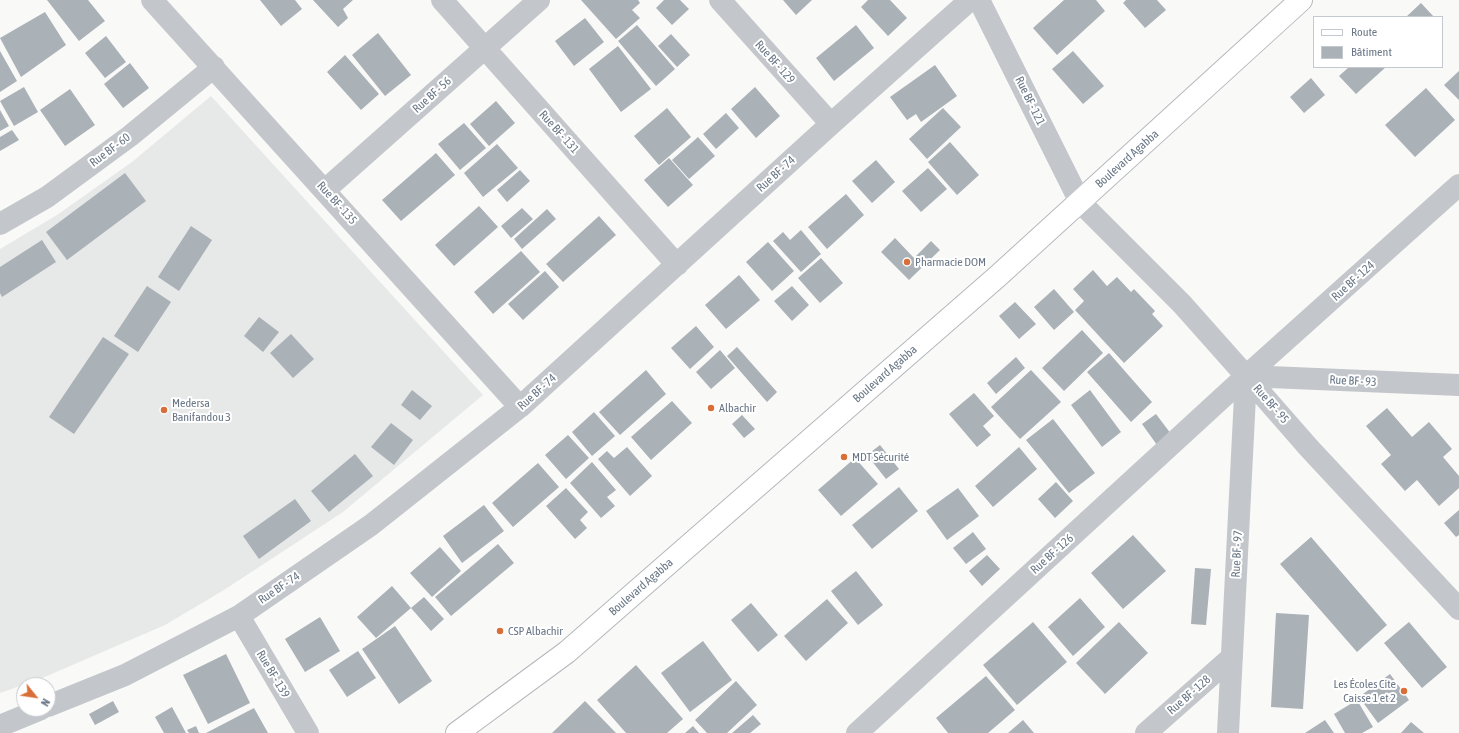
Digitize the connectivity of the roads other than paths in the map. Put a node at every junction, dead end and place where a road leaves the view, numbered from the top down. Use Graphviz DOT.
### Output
graph roads {
  1 [pos="152,0"];
  2 [pos="442,0"];
  3 [pos="539,0"];
  4 [pos="720,0"];
  5 [pos="970,0"];
  6 [pos="979,0"];
  7 [pos="1301,0"];
  8 [pos="485,48"];
  9 [pos="214,67"];
  10 [pos="831,124"];
  11 [pos="1459,186"];
  12 [pos="325,190"];
  13 [pos="1080,202"];
  14 [pos="0,224"];
  15 [pos="677,265"];
  16 [pos="1246,376"];
  17 [pos="1459,385"];
  18 [pos="520,407"];
  19 [pos="1459,608"];
  20 [pos="238,616"];
  21 [pos="1232,657"];
  22 [pos="56,703"];
  23 [pos="22,717"];
  24 [pos="0,726"];
  25 [pos="308,733"];
  26 [pos="457,733"];
  27 [pos="856,733"];
  28 [pos="1146,733"];
  29 [pos="1228,733"];
  1 -- 9 [label="street, Rue BF - 135"];
  2 -- 8 [label="street, Rue BF - 131"];
  3 -- 8 [label="street, Rue BF - 56"];
  4 -- 10 [label="street, Rue BF - 129"];
  5 -- 10 [label="street, Rue BF - 74"];
  6 -- 13 [label="street, Rue BF - 121"];
  7 -- 13 [label="main road, Boulevard Agabba"];
  8 -- 12 [label="street, Rue BF - 56"];
  8 -- 15 [label="street, Rue BF - 131"];
  9 -- 12 [label="street, Rue BF - 135"];
  9 -- 14 [label="street, Rue BF - 60"];
  10 -- 15 [label="street, Rue BF - 74"];
  11 -- 16 [label="street, Rue BF - 124"];
  12 -- 18 [label="street, Rue BF - 135"];
  13 -- 16 [label="street, Rue BF - 95"];
  13 -- 26 [label="main road, Boulevard Agabba"];
  15 -- 18 [label="street, Rue BF - 74"];
  16 -- 17 [label="street, Rue BF - 93"];
  16 -- 19 [label="street, Rue BF - 95"];
  16 -- 21 [label="street, Rue BF - 97"];
  16 -- 27 [label="street, Rue BF - 126"];
  18 -- 20 [label="street, Rue BF - 74"];
  20 -- 22 [label="street, Rue BF - 74"];
  20 -- 25 [label="street, Rue BF - 139"];
  21 -- 28 [label="street, Rue BF - 128"];
  21 -- 29 [label="street, Rue BF - 97"];
  23 -- 24 [label="street"];
}
